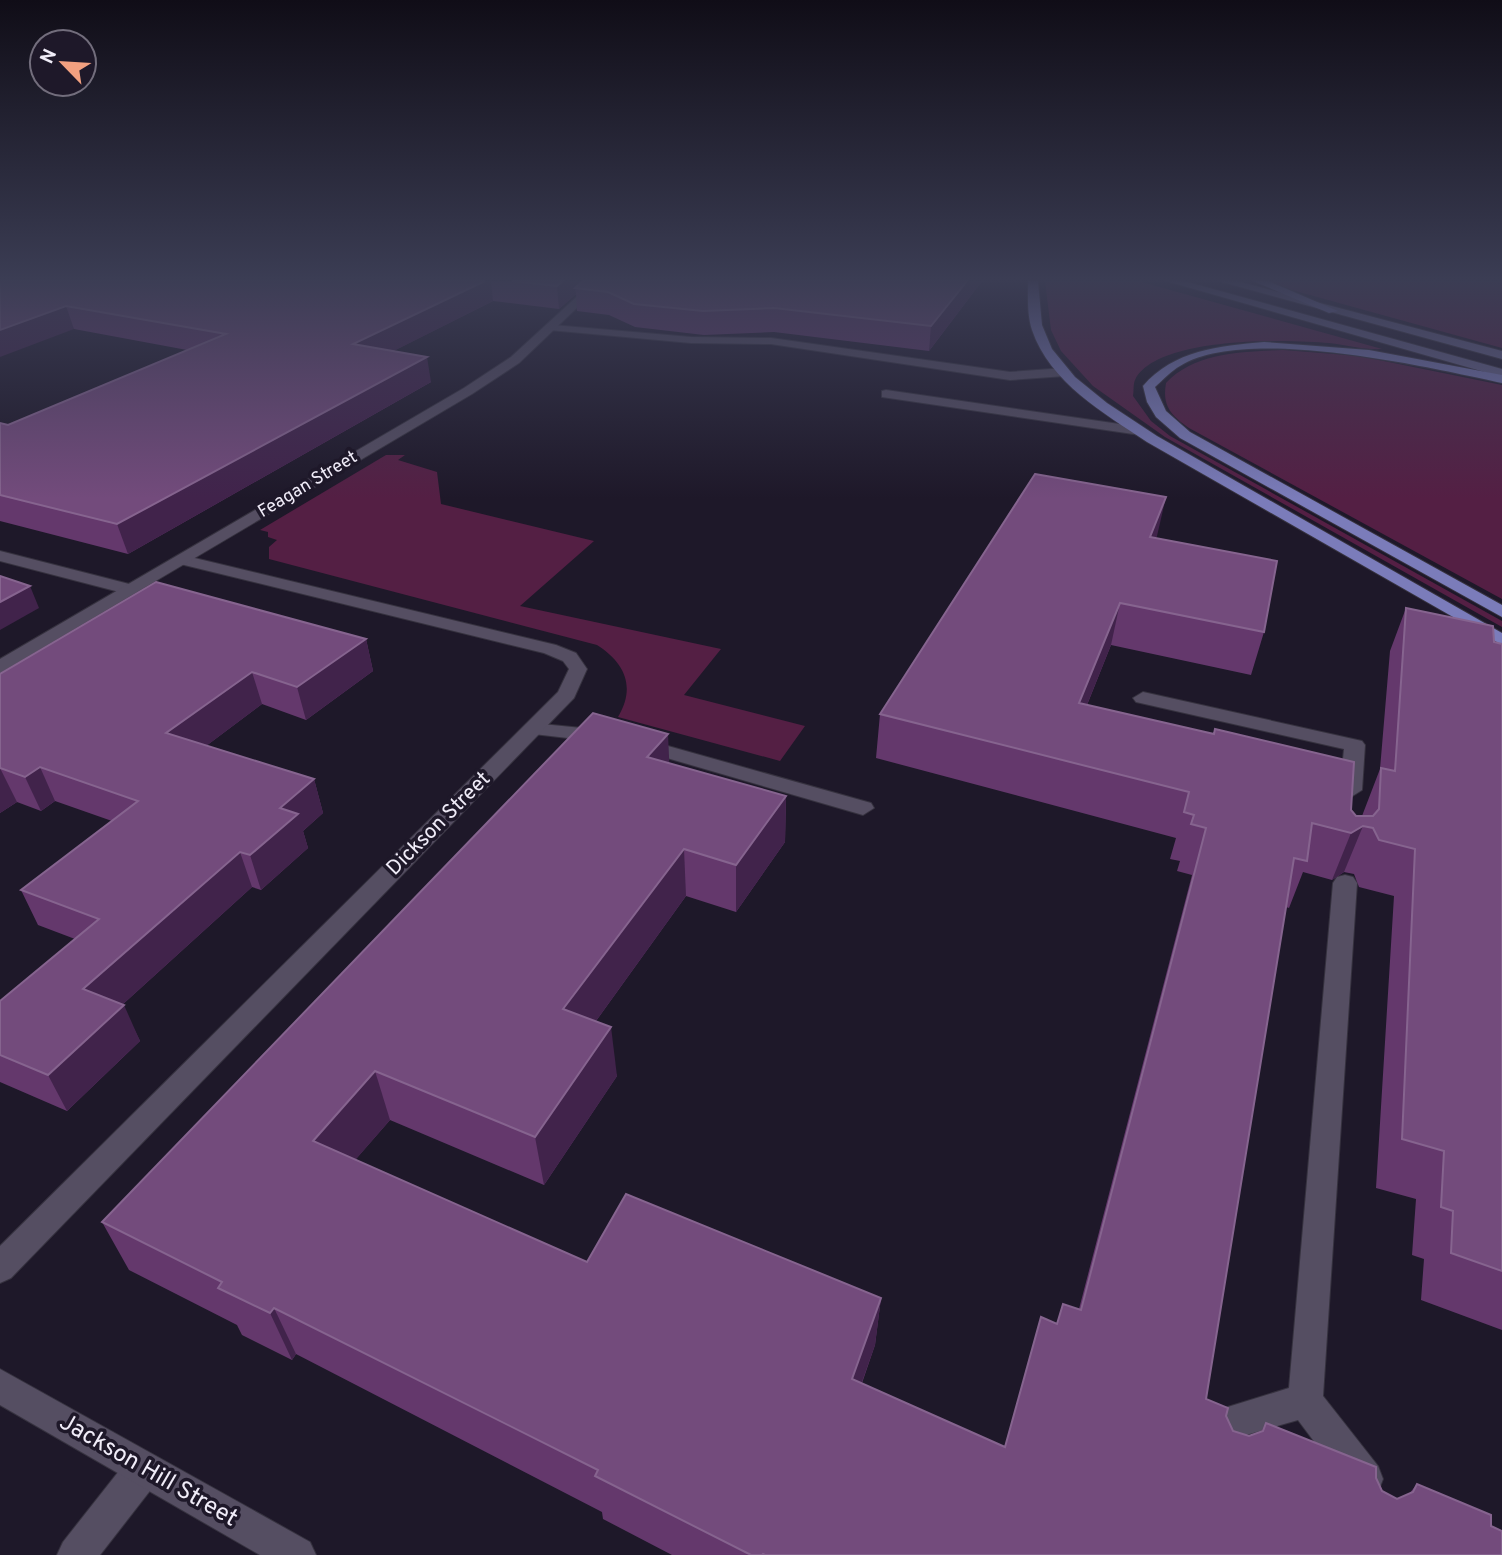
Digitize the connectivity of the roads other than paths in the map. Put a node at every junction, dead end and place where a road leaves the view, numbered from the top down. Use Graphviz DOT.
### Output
graph roads {
  1 [pos="522,354"];
  2 [pos="850,354"];
  3 [pos="1050,354"];
  4 [pos="1198,354"];
  5 [pos="1369,354"];
  6 [pos="1424,354"];
  7 [pos="1065,372"];
  8 [pos="1502,376"];
  9 [pos="887,394"];
  10 [pos="1140,431"];
  11 [pos="0,556"];
  12 [pos="182,560"];
  13 [pos="131,590"];
  14 [pos="1502,612"];
  15 [pos="1502,639"];
  16 [pos="0,667"];
  17 [pos="1143,698"];
  18 [pos="532,729"];
  19 [pos="863,808"];
  20 [pos="1349,814"];
  21 [pos="1345,883"];
  22 [pos="0,1268"];
  23 [pos="0,1386"];
  24 [pos="1305,1401"];
  25 [pos="1224,1460"];
  26 [pos="143,1470"];
  27 [pos="1367,1511"];
  28 [pos="76,1555"];
  29 [pos="297,1555"];
  1 -- 12 [label="street, Feagan Street"];
  2 -- 7 [label="street"];
  3 -- 7 [label="main road"];
  4 -- 14 [label="main road"];
  5 -- 8 [label="main road"];
  6 -- 8 [label="main road"];
  7 -- 10 [label="main road"];
  9 -- 10 [label="street"];
  10 -- 15 [label="main road"];
  11 -- 13 [label="street"];
  12 -- 13 [label="street, Feagan Street"];
  12 -- 18 [label="street, Dickson Street"];
  13 -- 16 [label="street, Feagan Street"];
  17 -- 20 [label="street"];
  18 -- 19 [label="street"];
  18 -- 22 [label="street, Dickson Street"];
  21 -- 24 [label="street"];
  23 -- 26 [label="street, Jackson Hill Street"];
  24 -- 25 [label="street"];
  24 -- 27 [label="street"];
  26 -- 28 [label="street"];
  26 -- 29 [label="street, Jackson Hill Street"];
}
